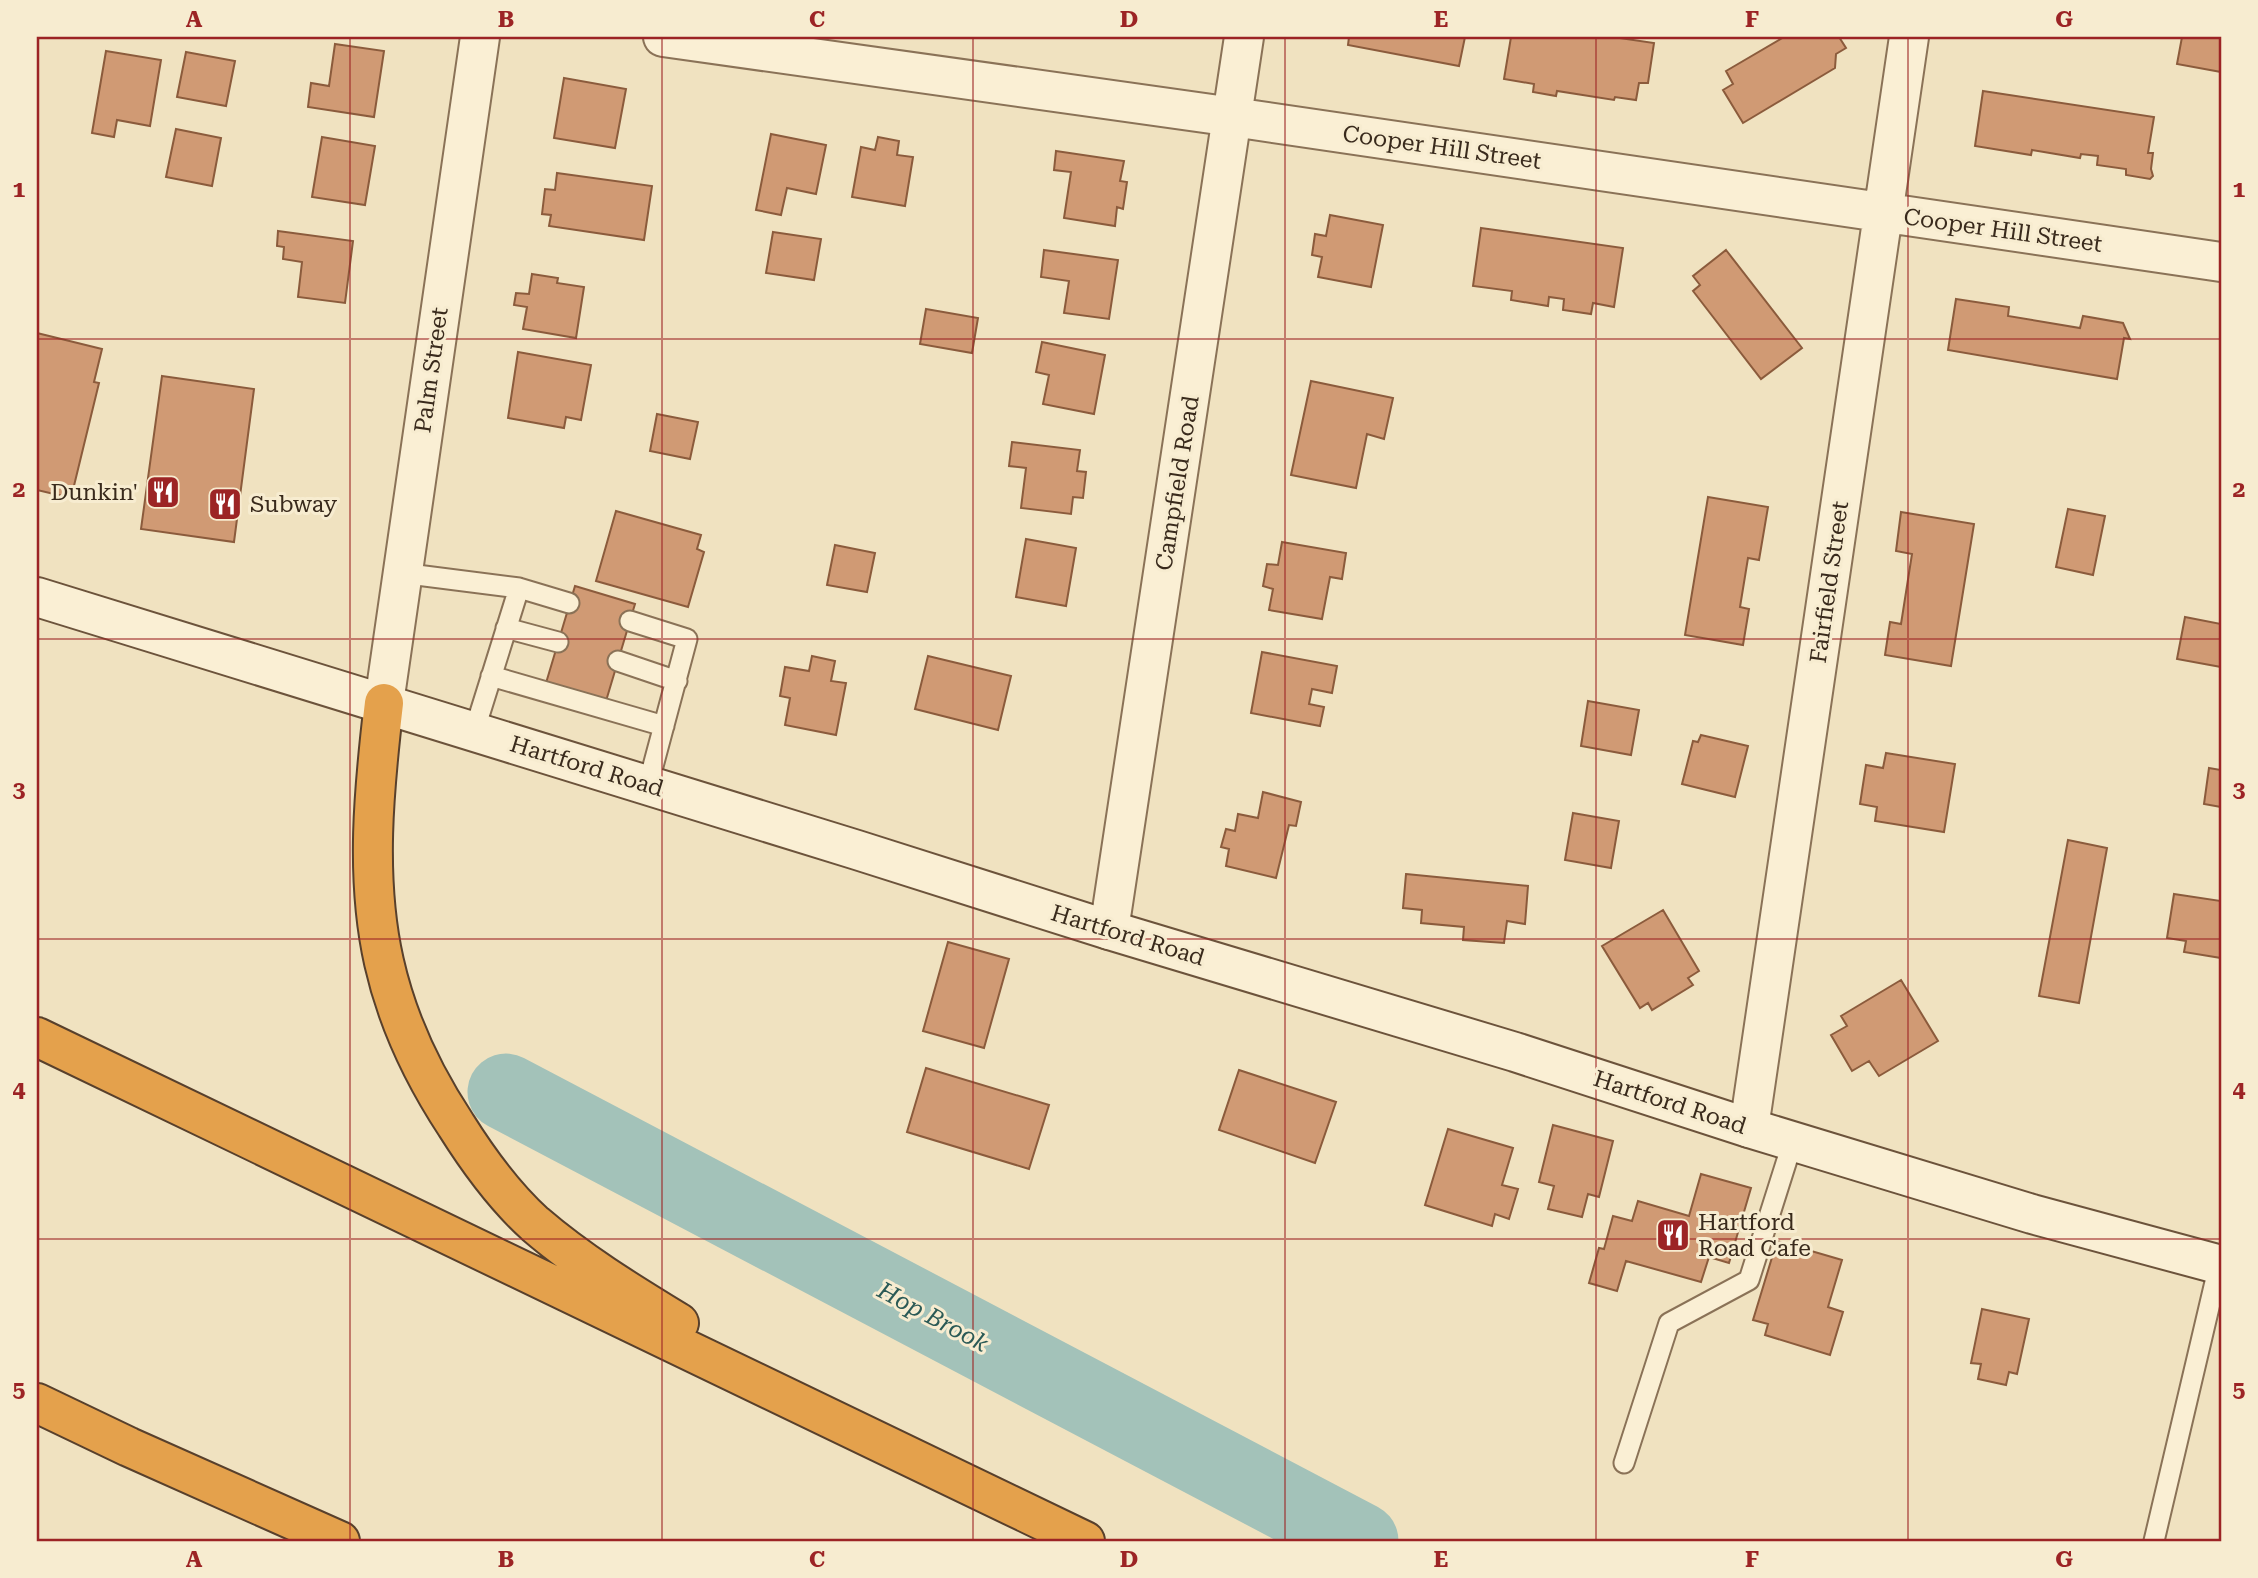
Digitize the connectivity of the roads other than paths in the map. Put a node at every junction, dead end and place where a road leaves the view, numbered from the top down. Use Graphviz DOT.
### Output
graph roads {
  1 [pos="480,37"];
  2 [pos="663,37"];
  3 [pos="1244,37"];
  4 [pos="1909,37"];
  5 [pos="1233,117"];
  6 [pos="1884,212"];
  7 [pos="2221,262"];
  8 [pos="401,573"];
  9 [pos="519,588"];
  10 [pos="37,597"];
  11 [pos="569,603"];
  12 [pos="630,621"];
  13 [pos="506,628"];
  14 [pos="558,642"];
  15 [pos="618,661"];
  16 [pos="491,676"];
  17 [pos="677,681"];
  18 [pos="384,703"];
  19 [pos="664,726"];
  20 [pos="474,732"];
  21 [pos="648,785"];
  22 [pos="1108,930"];
  23 [pos="37,1037"];
  24 [pos="1749,1128"];
  25 [pos="1793,1141"];
  26 [pos="2220,1265"];
  27 [pos="37,1402"];
  28 [pos="851,1429"];
  29 [pos="1623,1463"];
  30 [pos="340,1541"];
  31 [pos="1085,1541"];
  32 [pos="2154,1541"];
  1 -- 8 [label="street, Palm Street"];
  2 -- 5 [label="street, Cooper Hill Street"];
  3 -- 5 [label="street, Campfield Road"];
  4 -- 6 [label="street, Fairfield Street"];
  5 -- 6 [label="street, Cooper Hill Street"];
  5 -- 22 [label="street, Campfield Road"];
  6 -- 7 [label="street, Cooper Hill Street"];
  6 -- 24 [label="street, Fairfield Street"];
  8 -- 9 [label="lane"];
  8 -- 18 [label="street, Palm Street"];
  9 -- 11 [label="lane"];
  9 -- 13 [label="lane"];
  10 -- 18 [label="street, Hartford Road"];
  12 -- 17 [label="lane"];
  13 -- 14 [label="lane"];
  13 -- 16 [label="lane"];
  15 -- 17 [label="lane"];
  16 -- 19 [label="lane"];
  16 -- 20 [label="lane"];
  17 -- 19 [label="lane"];
  18 -- 20 [label="street, Hartford Road"];
  18 -- 28 [label="highway"];
  19 -- 21 [label="lane"];
  20 -- 21 [label="street, Hartford Road"];
  21 -- 22 [label="street, Hartford Road"];
  22 -- 24 [label="street, Hartford Road"];
  23 -- 28 [label="highway"];
  24 -- 25 [label="street, Hartford Road"];
  25 -- 26 [label="street, Hartford Road"];
  25 -- 29 [label="lane"];
  26 -- 32 [label="lane"];
  27 -- 30 [label="highway"];
  28 -- 31 [label="highway"];
}
